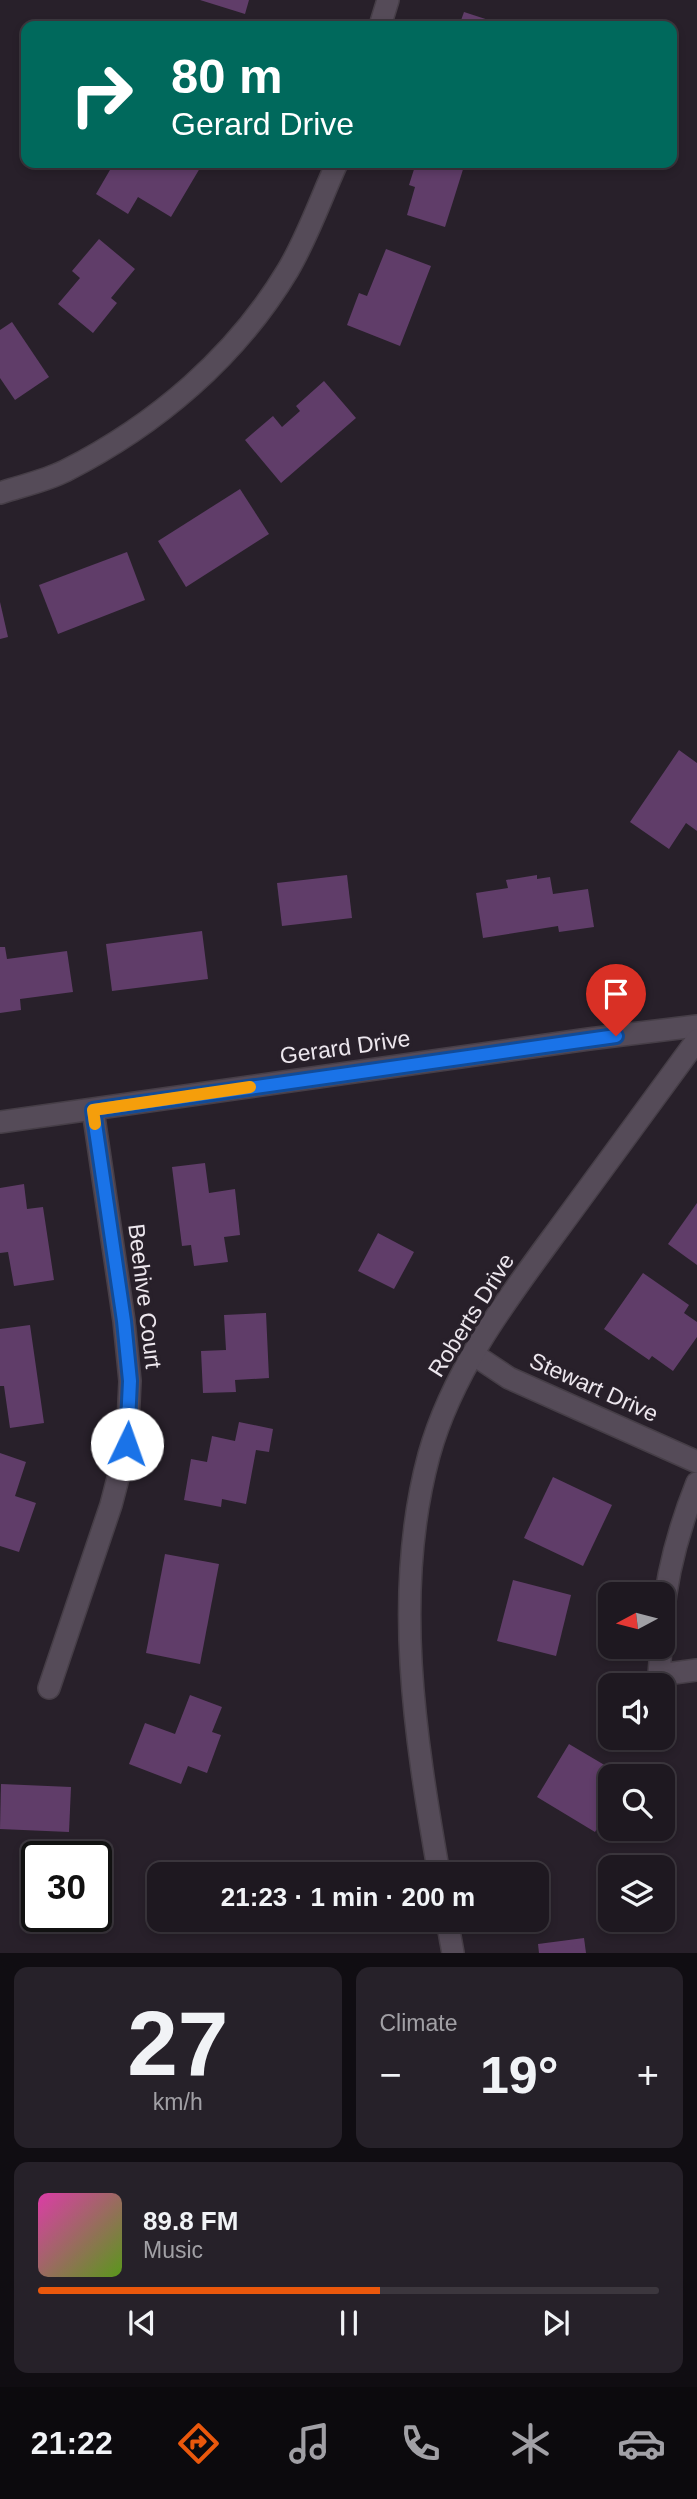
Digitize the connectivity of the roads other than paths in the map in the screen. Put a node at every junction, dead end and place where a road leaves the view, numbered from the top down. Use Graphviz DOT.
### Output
graph roads {
  1 [pos="388,0"];
  2 [pos="382,21"];
  3 [pos="335,168"];
  4 [pos="0,494"];
  5 [pos="697,1026"];
  6 [pos="697,1040"];
  7 [pos="93,1110"];
  8 [pos="0,1122"];
  9 [pos="472,1354"];
  10 [pos="697,1462"];
  11 [pos="697,1483"];
  12 [pos="668,1582"];
  13 [pos="660,1659"];
  14 [pos="697,1670"];
  15 [pos="49,1688"];
  16 [pos="437,1862"];
  17 [pos="449,1932"];
  18 [pos="453,1953"];
  1 -- 2 [label="street"];
  3 -- 4 [label="street"];
  5 -- 7 [label="street, Gerard Drive"];
  6 -- 9 [label="street, Roberts Drive"];
  7 -- 8 [label="street, Gerard Drive"];
  7 -- 15 [label="street, Beehive Court"];
  9 -- 10 [label="street, Stewart Drive"];
  9 -- 16 [label="street, Roberts Drive"];
  11 -- 12 [label="street"];
  13 -- 14 [label="street"];
  17 -- 18 [label="street"];
}
